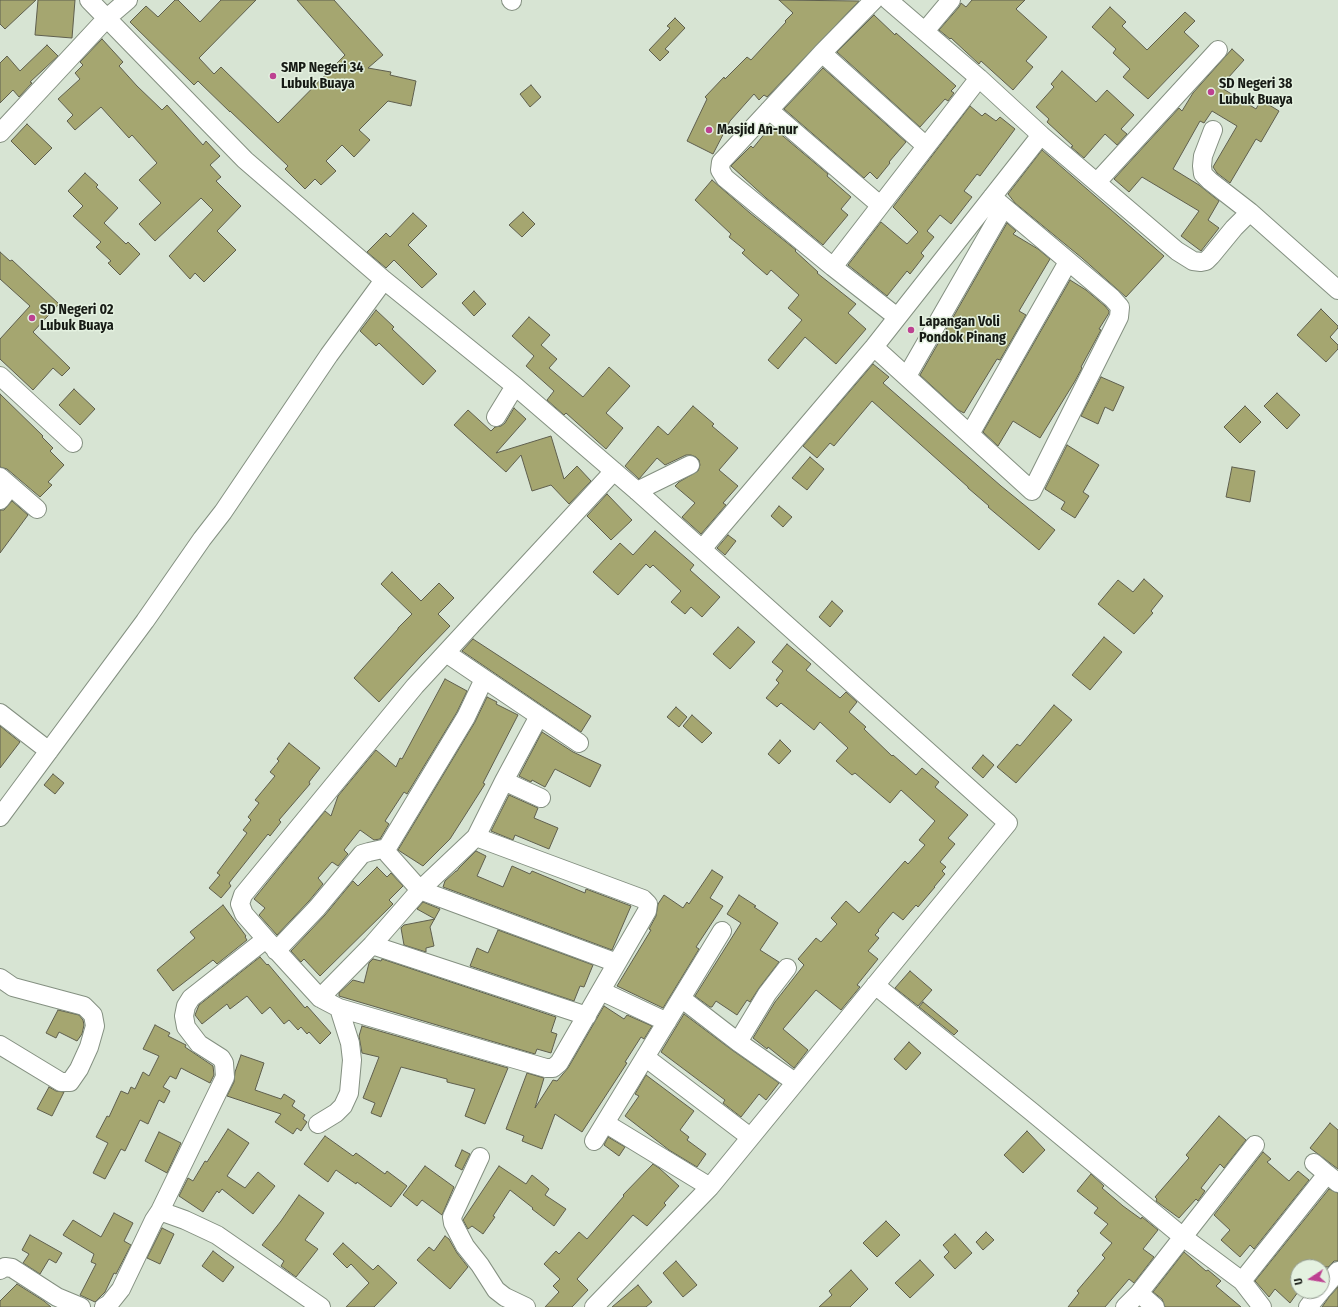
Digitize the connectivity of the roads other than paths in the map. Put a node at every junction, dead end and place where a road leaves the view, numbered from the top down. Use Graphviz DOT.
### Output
graph roads {
  1 [pos="89,0"];
  2 [pos="128,0"];
  3 [pos="874,0"];
  4 [pos="888,0"];
  5 [pos="951,0"];
  6 [pos="107,18"];
  7 [pos="925,31"];
  8 [pos="1218,50"];
  9 [pos="822,53"];
  10 [pos="979,78"];
  11 [pos="769,110"];
  12 [pos="1213,130"];
  13 [pos="0,133"];
  14 [pos="1041,135"];
  15 [pos="926,146"];
  16 [pos="1097,182"];
  17 [pos="998,202"];
  18 [pos="880,205"];
  19 [pos="1250,212"];
  20 [pos="1068,262"];
  21 [pos="833,267"];
  22 [pos="384,280"];
  23 [pos="1338,290"];
  24 [pos="897,317"];
  25 [pos="874,347"];
  26 [pos="0,376"];
  27 [pos="906,376"];
  28 [pos="515,386"];
  29 [pos="496,417"];
  30 [pos="970,434"];
  31 [pos="73,443"];
  32 [pos="690,465"];
  33 [pos="614,471"];
  34 [pos="3,488"];
  35 [pos="638,491"];
  36 [pos="37,509"];
  37 [pos="702,549"];
  38 [pos="446,653"];
  39 [pos="484,679"];
  40 [pos="0,713"];
  41 [pos="539,716"];
  42 [pos="579,743"];
  43 [pos="49,751"];
  44 [pos="504,781"];
  45 [pos="541,798"];
  46 [pos="0,816"];
  47 [pos="476,837"];
  48 [pos="387,848"];
  49 [pos="420,890"];
  50 [pos="722,931"];
  51 [pos="271,945"];
  52 [pos="372,945"];
  53 [pos="617,963"];
  54 [pos="787,968"];
  55 [pos="0,978"];
  56 [pos="875,985"];
  57 [pos="601,991"];
  58 [pos="320,998"];
  59 [pos="681,998"];
  60 [pos="340,1008"];
  61 [pos="587,1016"];
  62 [pos="667,1022"];
  63 [pos="738,1042"];
  64 [pos="0,1045"];
  65 [pos="645,1057"];
  66 [pos="795,1082"];
  67 [pos="605,1123"];
  68 [pos="318,1124"];
  69 [pos="750,1137"];
  70 [pos="594,1141"];
  71 [pos="1255,1145"];
  72 [pos="480,1157"];
  73 [pos="1326,1173"];
  74 [pos="710,1187"];
  75 [pos="160,1211"];
  76 [pos="1183,1237"];
  77 [pos="0,1270"];
  78 [pos="1338,1271"];
  79 [pos="1242,1281"];
  80 [pos="1330,1281"];
  81 [pos="1139,1293"];
  82 [pos="1315,1299"];
  83 [pos="81,1307"];
  84 [pos="104,1307"];
  85 [pos="321,1307"];
  86 [pos="526,1307"];
  87 [pos="594,1307"];
  88 [pos="1125,1307"];
  89 [pos="1155,1307"];
  90 [pos="1262,1307"];
  91 [pos="1308,1307"];
  1 -- 6 [label="street"];
  2 -- 6 [label="street"];
  3 -- 9 [label="street"];
  4 -- 7 [label="street"];
  5 -- 7 [label="street"];
  6 -- 13 [label="street"];
  6 -- 22 [label="street"];
  7 -- 10 [label="street"];
  8 -- 16 [label="street"];
  9 -- 11 [label="street"];
  9 -- 15 [label="street"];
  10 -- 14 [label="street"];
  10 -- 15 [label="street"];
  11 -- 18 [label="street"];
  11 -- 21 [label="street"];
  12 -- 19 [label="street"];
  14 -- 16 [label="street"];
  14 -- 17 [label="street"];
  15 -- 18 [label="street"];
  16 -- 19 [label="street"];
  17 -- 20 [label="street"];
  17 -- 24 [label="street"];
  17 -- 27 [label="street"];
  18 -- 21 [label="street"];
  19 -- 23 [label="street"];
  20 -- 30 [label="street"];
  20 -- 30 [label="street"];
  21 -- 24 [label="street"];
  22 -- 28 [label="street"];
  22 -- 43 [label="street"];
  24 -- 25 [label="street"];
  25 -- 27 [label="street"];
  25 -- 37 [label="street"];
  26 -- 31 [label="street"];
  27 -- 30 [label="street"];
  28 -- 29 [label="street"];
  28 -- 33 [label="street"];
  32 -- 35 [label="street"];
  33 -- 35 [label="street"];
  33 -- 38 [label="street"];
  34 -- 36 [label="street"];
  35 -- 37 [label="street"];
  37 -- 56 [label="street"];
  38 -- 39 [label="street"];
  38 -- 51 [label="street"];
  39 -- 41 [label="street"];
  39 -- 48 [label="street"];
  40 -- 43 [label="street"];
  41 -- 42 [label="street"];
  41 -- 44 [label="street"];
  43 -- 46 [label="street"];
  44 -- 45 [label="street"];
  44 -- 47 [label="street"];
  47 -- 49 [label="street"];
  47 -- 53 [label="street"];
  48 -- 49 [label="street"];
  48 -- 51 [label="street"];
  49 -- 52 [label="street"];
  49 -- 53 [label="street"];
  50 -- 59 [label="street"];
  51 -- 58 [label="street"];
  51 -- 75 [label="street"];
  52 -- 58 [label="street"];
  52 -- 61 [label="street"];
  53 -- 57 [label="street"];
  54 -- 63 [label="street"];
  55 -- 64 [label="street"];
  56 -- 66 [label="street"];
  56 -- 76 [label="street"];
  57 -- 61 [label="street"];
  57 -- 62 [label="street"];
  58 -- 60 [label="street"];
  59 -- 62 [label="street"];
  59 -- 63 [label="street"];
  60 -- 61 [label="street"];
  60 -- 68 [label="street"];
  62 -- 65 [label="street"];
  63 -- 66 [label="street"];
  65 -- 67 [label="street"];
  65 -- 69 [label="street"];
  66 -- 69 [label="street"];
  67 -- 70 [label="street"];
  67 -- 74 [label="street"];
  69 -- 74 [label="street"];
  71 -- 76 [label="street"];
  72 -- 86 [label="street"];
  73 -- 79 [label="street"];
  74 -- 87 [label="street"];
  75 -- 84 [label="street"];
  75 -- 85 [label="street"];
  76 -- 79 [label="street"];
  76 -- 81 [label="street"];
  77 -- 83 [label="street"];
  78 -- 80 [label="street"];
  79 -- 90 [label="street"];
  81 -- 88 [label="street"];
  81 -- 89 [label="street"];
  82 -- 91 [label="street"];
}
